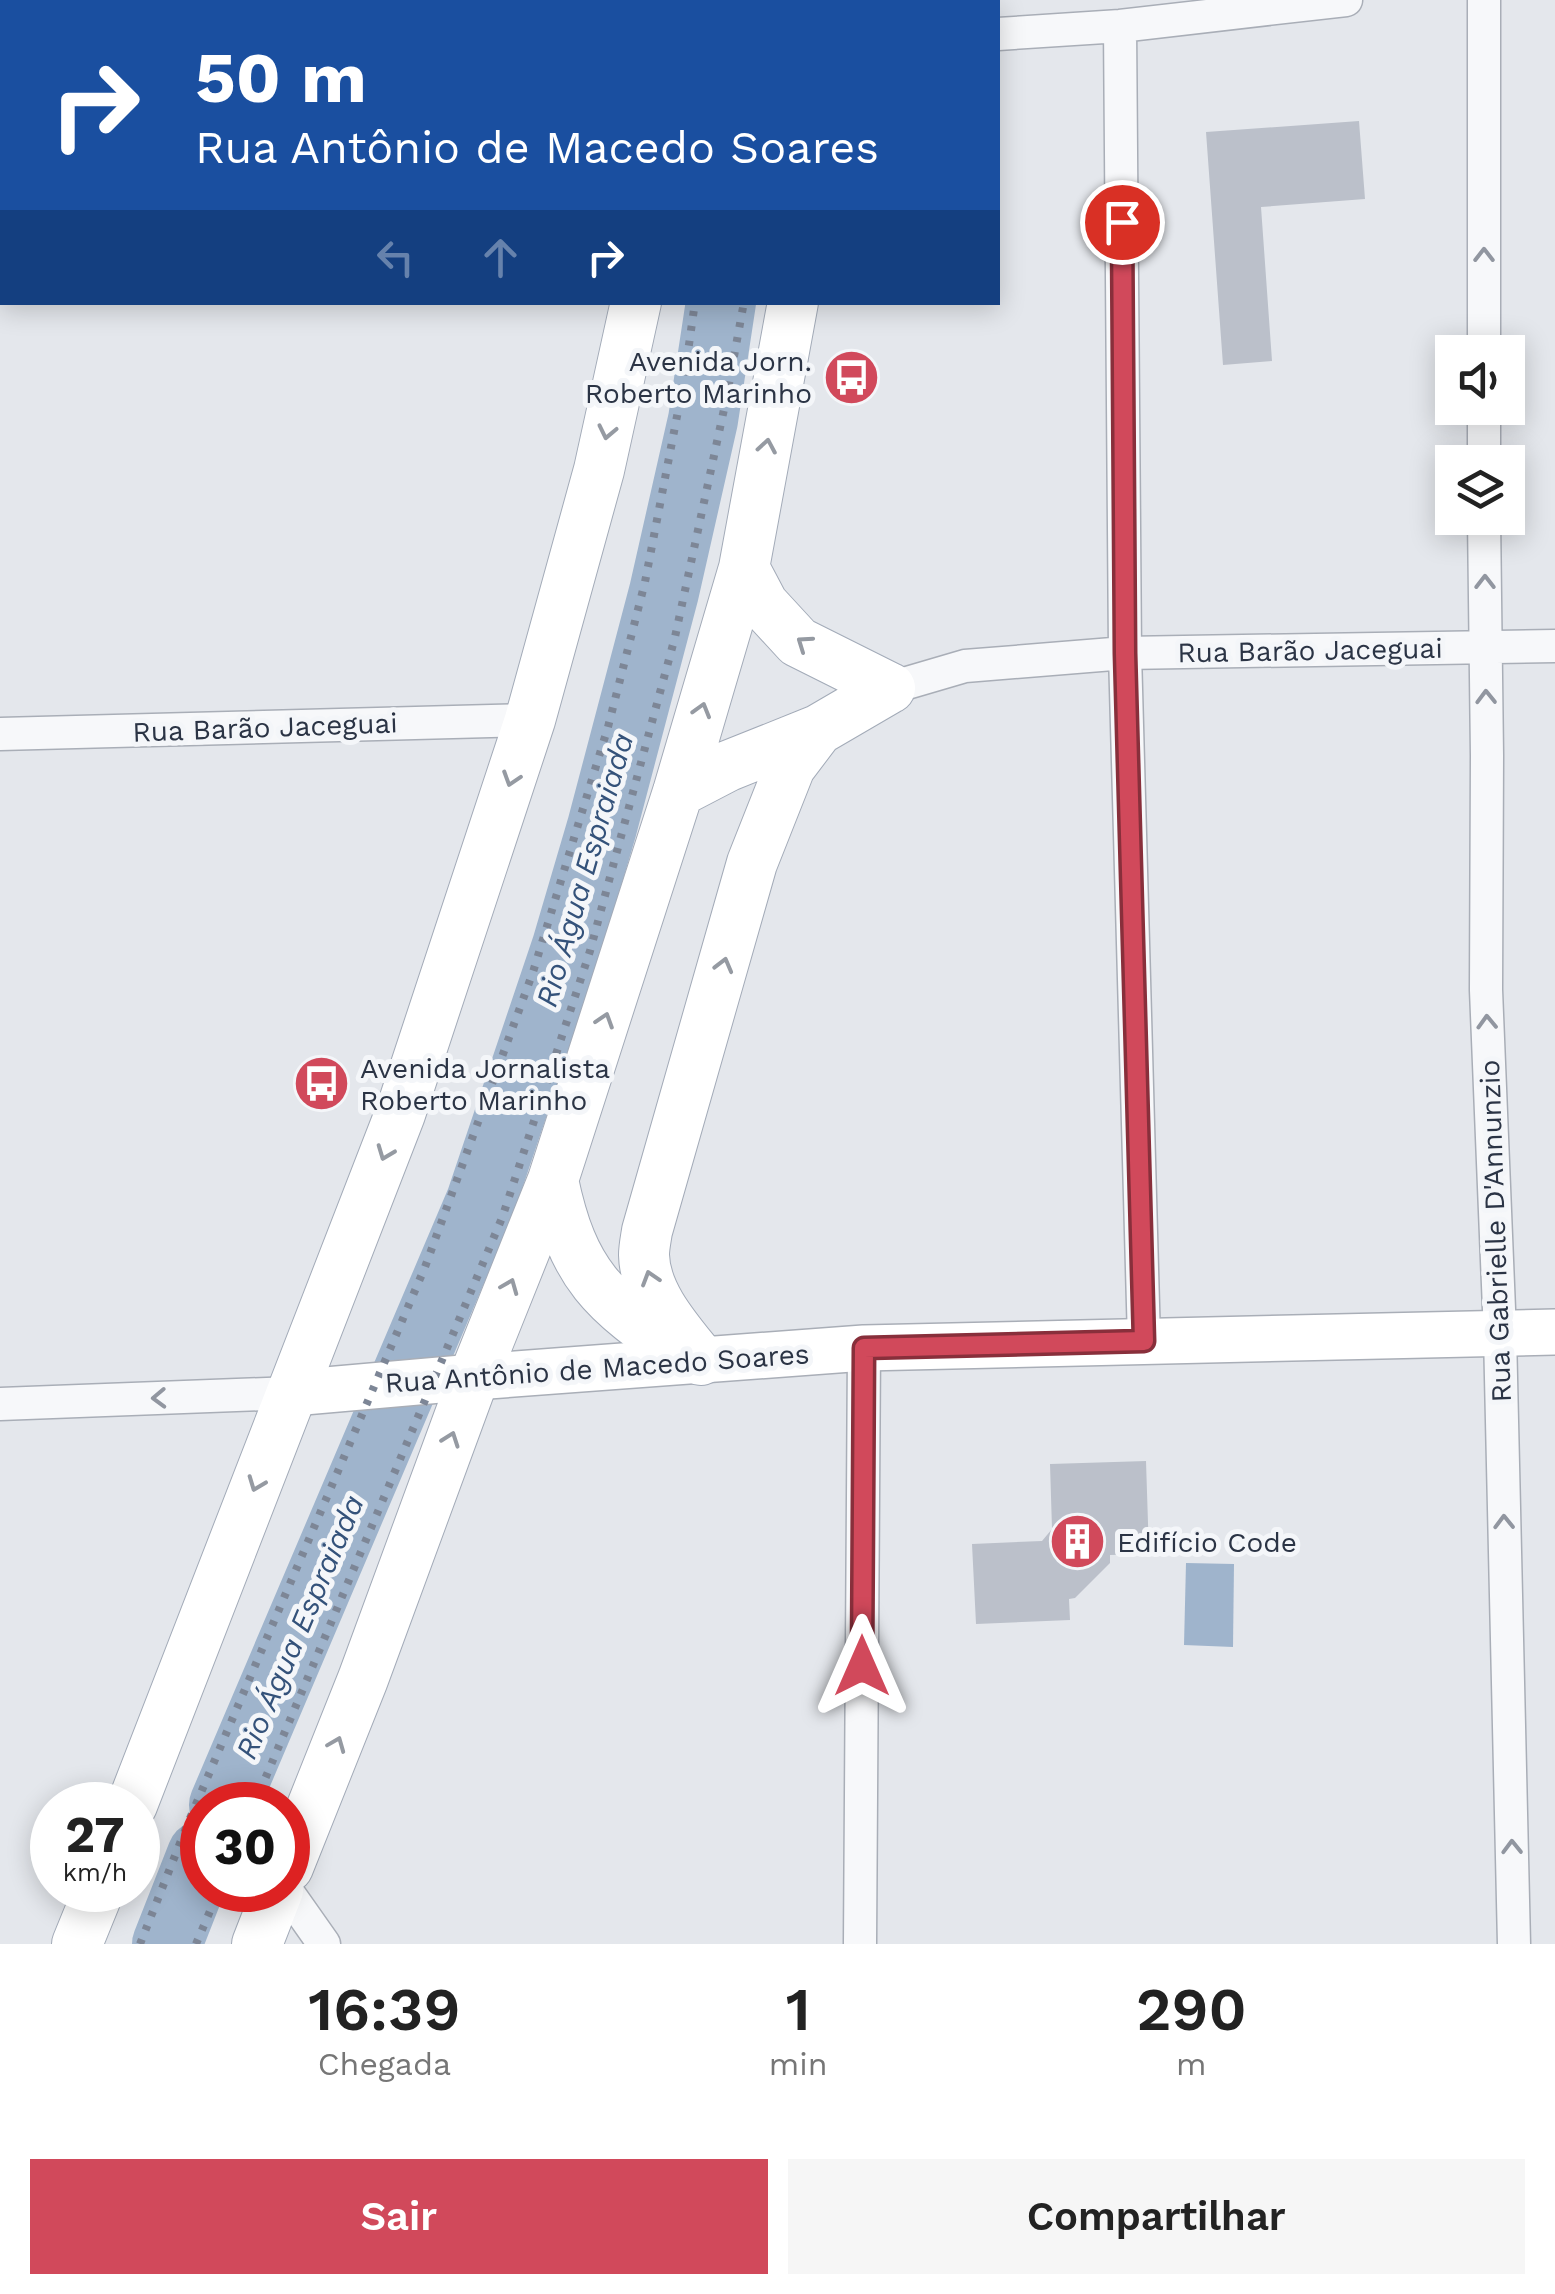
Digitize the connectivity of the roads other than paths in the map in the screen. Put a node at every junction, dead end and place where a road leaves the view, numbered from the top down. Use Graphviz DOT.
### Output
graph roads {
  1 [pos="1346,0"];
  2 [pos="1484,0"];
  3 [pos="1120,26"];
  4 [pos="1000,34"];
  5 [pos="635,305"];
  6 [pos="792,305"];
  7 [pos="1484,335"];
  8 [pos="1484,535"];
  9 [pos="744,568"];
  10 [pos="1555,646"];
  11 [pos="1485,648"];
  12 [pos="1125,653"];
  13 [pos="890,688"];
  14 [pos="530,720"];
  15 [pos="818,730"];
  16 [pos="0,734"];
  17 [pos="678,792"];
  18 [pos="553,1180"];
  19 [pos="1555,1332"];
  20 [pos="1500,1334"];
  21 [pos="1144,1341"];
  22 [pos="864,1348"];
  23 [pos="695,1360"];
  24 [pos="462,1378"];
  25 [pos="292,1393"];
  26 [pos="0,1404"];
  27 [pos="141,1782"];
  28 [pos="310,1812"];
  29 [pos="90,1912"];
  30 [pos="269,1912"];
  31 [pos="301,1912"];
  32 [pos="78,1944"];
  33 [pos="256,1944"];
  34 [pos="324,1944"];
  35 [pos="860,1944"];
  36 [pos="1514,1944"];
  1 -- 3 [label="street"];
  7 -- 2 [label="street, one-way"];
  3 -- 4 [label="street"];
  3 -- 12 [label="street"];
  5 -- 14 [label="main road, one-way"];
  9 -- 6 [label="main road, one-way"];
  11 -- 8 [label="street, Rua Gabrielle D'Annunzio, one-way"];
  13 -- 9 [label="main road, one-way"];
  17 -- 9 [label="main road, one-way"];
  10 -- 11 [label="street, Rua Barão Jaceguai"];
  11 -- 12 [label="street, Rua Barão Jaceguai"];
  20 -- 11 [label="street, Rua Gabrielle D'Annunzio, one-way"];
  12 -- 13 [label="street, Rua Barão Jaceguai"];
  12 -- 21 [label="street"];
  13 -- 15 [label="main road"];
  14 -- 16 [label="street, Rua Barão Jaceguai"];
  14 -- 25 [label="main road, one-way"];
  15 -- 17 [label="main road"];
  23 -- 15 [label="main road, one-way"];
  18 -- 17 [label="main road, one-way"];
  18 -- 23 [label="main road"];
  24 -- 18 [label="main road, one-way"];
  19 -- 20 [label="main road, Rua Antônio de Macedo Soares"];
  20 -- 21 [label="main road, Rua Antônio de Macedo Soares"];
  36 -- 20 [label="street, Rua Gabrielle D'Annunzio, one-way"];
  21 -- 22 [label="main road, Rua Antônio de Macedo Soares"];
  22 -- 23 [label="main road, Rua Antônio de Macedo Soares"];
  22 -- 35 [label="street"];
  23 -- 24 [label="main road, Rua Antônio de Macedo Soares"];
  24 -- 25 [label="main road, Rua Antônio de Macedo Soares"];
  28 -- 24 [label="main road, one-way"];
  25 -- 26 [label="street, Rua Antônio de Macedo Soares, one-way"];
  25 -- 27 [label="main road, one-way"];
  29 -- 32 [label="main road"];
  30 -- 33 [label="main road"];
  31 -- 34 [label="street"];
}
